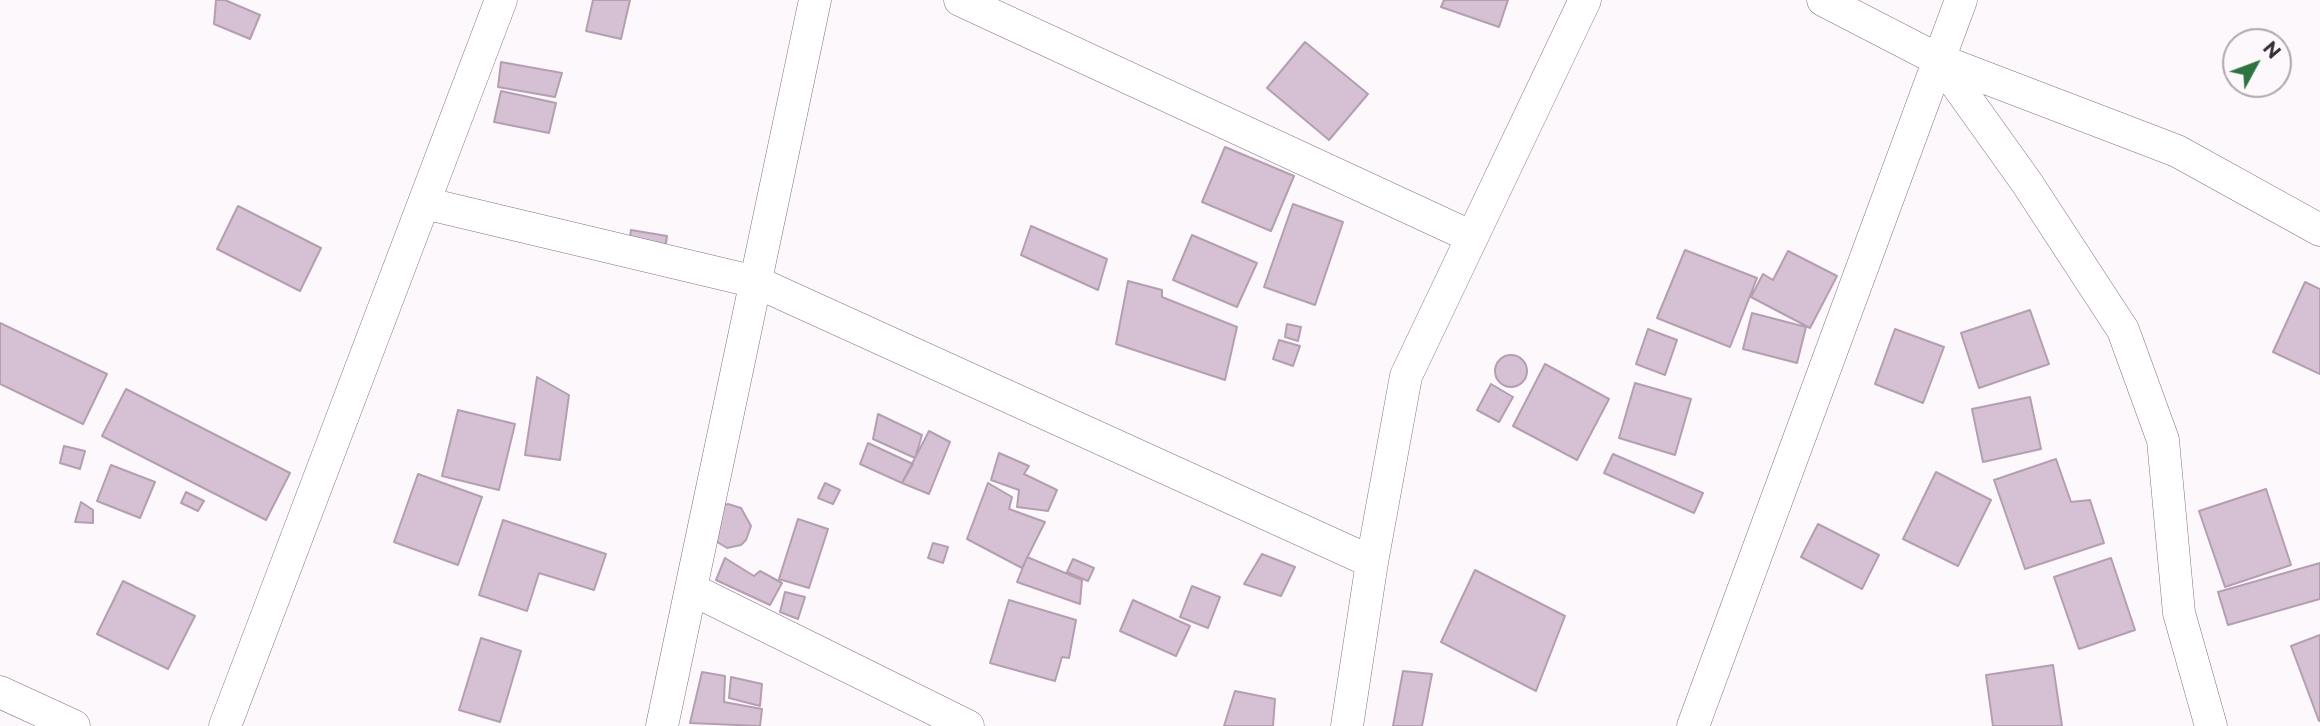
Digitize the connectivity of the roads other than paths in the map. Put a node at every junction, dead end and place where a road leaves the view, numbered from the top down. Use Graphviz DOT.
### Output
graph roads {
  1 [pos="501,0"];
  2 [pos="816,0"];
  3 [pos="960,0"];
  4 [pos="1585,0"];
  5 [pos="1823,0"];
  6 [pos="1961,0"];
  7 [pos="1939,60"];
  8 [pos="424,203"];
  9 [pos="2320,230"];
  10 [pos="1472,237"];
  11 [pos="756,282"];
  12 [pos="1372,562"];
  13 [pos="691,589"];
  14 [pos="0,692"];
  15 [pos="74,726"];
  16 [pos="225,726"];
  17 [pos="662,726"];
  18 [pos="968,726"];
  19 [pos="1347,726"];
  20 [pos="1693,726"];
  21 [pos="2211,726"];
  1 -- 8 [label="street"];
  2 -- 11 [label="street"];
  3 -- 10 [label="street"];
  4 -- 10 [label="street"];
  5 -- 7 [label="street"];
  6 -- 7 [label="street"];
  7 -- 9 [label="street"];
  7 -- 20 [label="street"];
  7 -- 21 [label="street"];
  8 -- 11 [label="street"];
  8 -- 16 [label="street"];
  10 -- 12 [label="street"];
  11 -- 12 [label="street"];
  11 -- 13 [label="street"];
  12 -- 19 [label="street"];
  13 -- 17 [label="street"];
  13 -- 18 [label="street"];
  14 -- 15 [label="street"];
}
